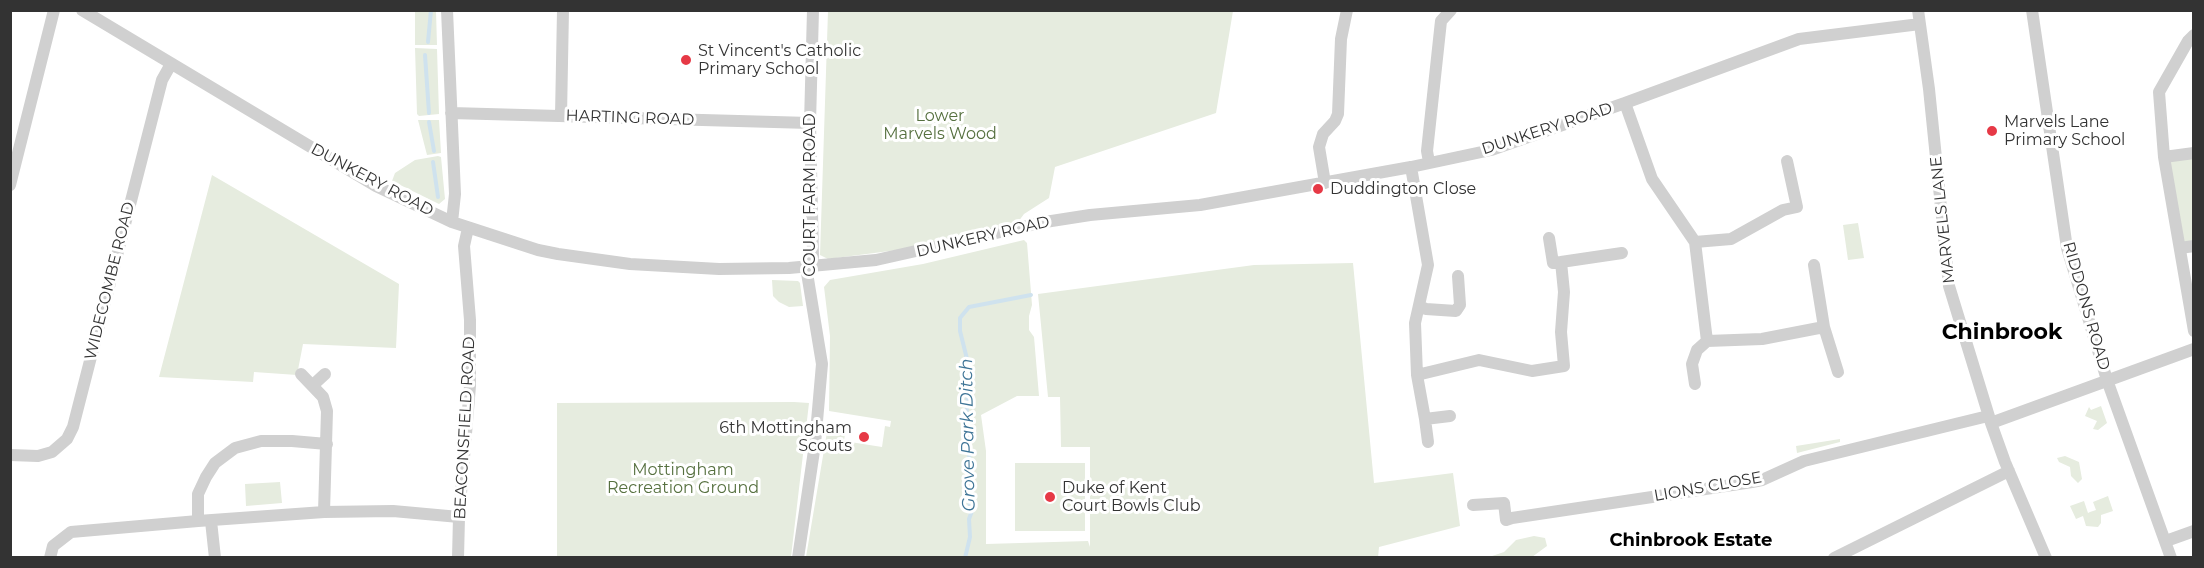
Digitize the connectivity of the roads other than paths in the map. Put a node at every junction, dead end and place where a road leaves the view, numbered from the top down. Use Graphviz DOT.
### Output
graph roads {
  1 [pos="54,10"];
  2 [pos="82,10"];
  3 [pos="447,10"];
  4 [pos="563,10"];
  5 [pos="813,10"];
  6 [pos="1347,10"];
  7 [pos="1451,10"];
  8 [pos="1918,10"];
  9 [pos="2032,10"];
  10 [pos="1920,24"];
  11 [pos="2193,34"];
  12 [pos="171,64"];
  13 [pos="1625,104"];
  14 [pos="451,113"];
  15 [pos="561,116"];
  16 [pos="810,123"];
  17 [pos="2193,153"];
  18 [pos="2164,157"];
  19 [pos="1788,161"];
  20 [pos="1429,162"];
  21 [pos="1411,167"];
  22 [pos="1325,183"];
  23 [pos="10,185"];
  24 [pos="452,222"];
  25 [pos="468,228"];
  26 [pos="1549,238"];
  27 [pos="1695,243"];
  28 [pos="2193,246"];
  29 [pos="2180,248"];
  30 [pos="1622,253"];
  31 [pos="1553,263"];
  32 [pos="1814,265"];
  33 [pos="809,266"];
  34 [pos="1458,276"];
  35 [pos="1419,306"];
  36 [pos="1824,327"];
  37 [pos="2193,331"];
  38 [pos="1707,341"];
  39 [pos="2193,349"];
  40 [pos="1838,372"];
  41 [pos="302,374"];
  42 [pos="325,374"];
  43 [pos="1417,375"];
  44 [pos="2107,380"];
  45 [pos="1695,384"];
  46 [pos="313,385"];
  47 [pos="1450,416"];
  48 [pos="1425,419"];
  49 [pos="1989,419"];
  50 [pos="1428,442"];
  51 [pos="327,444"];
  52 [pos="10,455"];
  53 [pos="2008,471"];
  54 [pos="1473,505"];
  55 [pos="324,512"];
  56 [pos="459,517"];
  57 [pos="205,521"];
  58 [pos="2193,531"];
  59 [pos="2166,542"];
  60 [pos="1855,553"];
  61 [pos="50,558"];
  62 [pos="215,558"];
  63 [pos="458,558"];
  64 [pos="798,558"];
  65 [pos="1834,558"];
  66 [pos="2046,558"];
  67 [pos="2171,558"];
  1 -- 23 [label="street"];
  2 -- 12 [label="street, DUNKERY ROAD"];
  3 -- 14 [label="street"];
  4 -- 15 [label="street"];
  5 -- 16 [label="street, COURT FARM ROAD"];
  6 -- 22 [label="street"];
  7 -- 20 [label="street"];
  8 -- 10 [label="street, MARVELS LANE"];
  9 -- 44 [label="street, RIDDONS ROAD"];
  10 -- 13 [label="street, DUNKERY ROAD"];
  10 -- 49 [label="street, MARVELS LANE"];
  11 -- 18 [label="street"];
  12 -- 24 [label="street, DUNKERY ROAD"];
  12 -- 52 [label="street, WIDECOMBE ROAD"];
  13 -- 20 [label="street, DUNKERY ROAD"];
  13 -- 27 [label="street"];
  14 -- 15 [label="street, HARTING ROAD"];
  14 -- 24 [label="street"];
  15 -- 16 [label="street, HARTING ROAD"];
  16 -- 33 [label="street, COURT FARM ROAD"];
  17 -- 18 [label="street"];
  18 -- 29 [label="street"];
  19 -- 27 [label="street"];
  20 -- 21 [label="street, DUNKERY ROAD"];
  21 -- 22 [label="street, DUNKERY ROAD"];
  21 -- 35 [label="street"];
  22 -- 33 [label="street, DUNKERY ROAD"];
  24 -- 25 [label="street, DUNKERY ROAD"];
  25 -- 33 [label="street, DUNKERY ROAD"];
  25 -- 56 [label="street, BEACONSFIELD ROAD"];
  26 -- 31 [label="street"];
  27 -- 38 [label="street"];
  28 -- 29 [label="street"];
  29 -- 37 [label="street"];
  30 -- 31 [label="street"];
  31 -- 43 [label="street"];
  32 -- 36 [label="street"];
  33 -- 64 [label="street, COURT FARM ROAD"];
  34 -- 35 [label="street"];
  35 -- 43 [label="street"];
  36 -- 38 [label="street"];
  36 -- 40 [label="street"];
  38 -- 45 [label="street"];
  39 -- 44 [label="street"];
  41 -- 46 [label="street"];
  42 -- 46 [label="street"];
  43 -- 48 [label="street"];
  44 -- 49 [label="street"];
  44 -- 59 [label="street, RIDDONS ROAD"];
  46 -- 51 [label="street"];
  47 -- 48 [label="street"];
  48 -- 50 [label="street"];
  49 -- 53 [label="street, MARVELS LANE"];
  49 -- 54 [label="street, LIONS CLOSE"];
  51 -- 55 [label="street"];
  51 -- 57 [label="street"];
  53 -- 60 [label="street"];
  53 -- 66 [label="street, MARVELS LANE"];
  55 -- 56 [label="street"];
  55 -- 57 [label="street"];
  56 -- 63 [label="street, BEACONSFIELD ROAD"];
  57 -- 61 [label="street"];
  57 -- 62 [label="street"];
  58 -- 59 [label="street"];
  59 -- 67 [label="street, RIDDONS ROAD"];
  60 -- 65 [label="street"];
}
